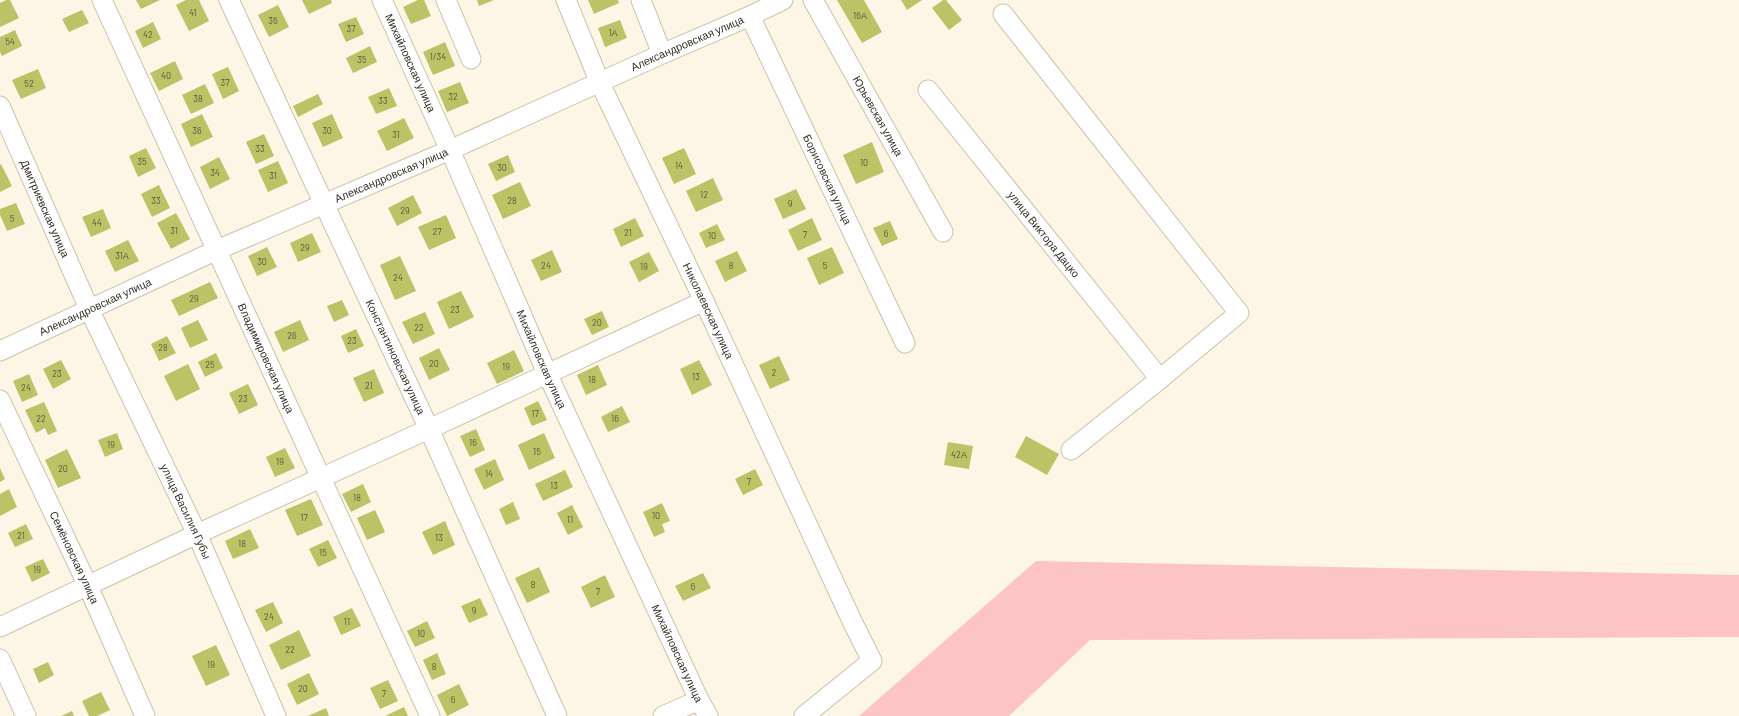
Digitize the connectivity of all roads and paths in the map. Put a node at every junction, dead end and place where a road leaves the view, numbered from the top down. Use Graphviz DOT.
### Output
graph roads {
  1 [pos="102,0"];
  2 [pos="229,0"];
  3 [pos="382,0"];
  4 [pos="446,0"];
  5 [pos="566,0"];
  6 [pos="641,0"];
  7 [pos="783,0"];
  8 [pos="813,0"];
  9 [pos="1003,14"];
  10 [pos="750,16"];
  11 [pos="662,54"];
  12 [pos="471,59"];
  13 [pos="600,83"];
  14 [pos="928,90"];
  15 [pos="0,106"];
  16 [pos="450,150"];
  17 [pos="324,203"];
  18 [pos="943,232"];
  19 [pos="217,250"];
  20 [pos="704,301"];
  21 [pos="90,310"];
  22 [pos="905,342"];
  23 [pos="0,351"];
  24 [pos="547,373"];
  25 [pos="1160,379"];
  26 [pos="0,400"];
  27 [pos="429,429"];
  28 [pos="1071,450"];
  29 [pos="320,477"];
  30 [pos="197,534"];
  31 [pos="88,586"];
  32 [pos="0,627"];
  33 [pos="0,659"];
  34 [pos="704,708"];
  35 [pos="26,716"];
  36 [pos="145,716"];
  37 [pos="276,716"];
  38 [pos="430,716"];
  39 [pos="557,716"];
  40 [pos="663,716"];
  41 [pos="804,716"];
  1 -- 19 [label="street, Владимировская улица"];
  2 -- 17 [label="street, Константиновская улица"];
  3 -- 16 [label="street, Михайловская улица"];
  4 -- 12 [label="street"];
  5 -- 13 [label="street, Николаевская улица"];
  6 -- 11 [label="street"];
  7 -- 10 [label="street, Александровская улица"];
  8 -- 18 [label="street, Юрьевская улица"];
  9 -- 25 [label="street"];
  10 -- 11 [label="street, Александровская улица"];
  10 -- 22 [label="street, Борисовская улица"];
  11 -- 13 [label="street, Александровская улица"];
  13 -- 16 [label="street, Александровская улица"];
  13 -- 20 [label="street, Николаевская улица"];
  14 -- 25 [label="street, улица Виктора Дацко"];
  15 -- 21 [label="street, Дмитриевская улица"];
  16 -- 17 [label="street, Александровская улица"];
  16 -- 24 [label="street, Михайловская улица"];
  17 -- 19 [label="street, Александровская улица"];
  17 -- 27 [label="street, Константиновская улица"];
  19 -- 21 [label="street, Александровская улица"];
  19 -- 29 [label="street, Владимировская улица"];
  20 -- 24 [label="street"];
  20 -- 41 [label="street, Николаевская улица"];
  21 -- 23 [label="street, Александровская улица"];
  21 -- 30 [label="street, улица Василия Губы"];
  24 -- 27 [label="street"];
  24 -- 34 [label="street, Михайловская улица"];
  25 -- 28 [label="street"];
  26 -- 31 [label="street, Семёновская улица"];
  27 -- 29 [label="street"];
  27 -- 39 [label="street, Константиновская улица"];
  29 -- 30 [label="street"];
  29 -- 38 [label="street, Владимировская улица"];
  30 -- 31 [label="street"];
  30 -- 37 [label="street, улица Василия Губы"];
  31 -- 32 [label="street"];
  31 -- 36 [label="street, Семёновская улица"];
  33 -- 35 [label="street"];
  34 -- 40 [label="street"];
}
